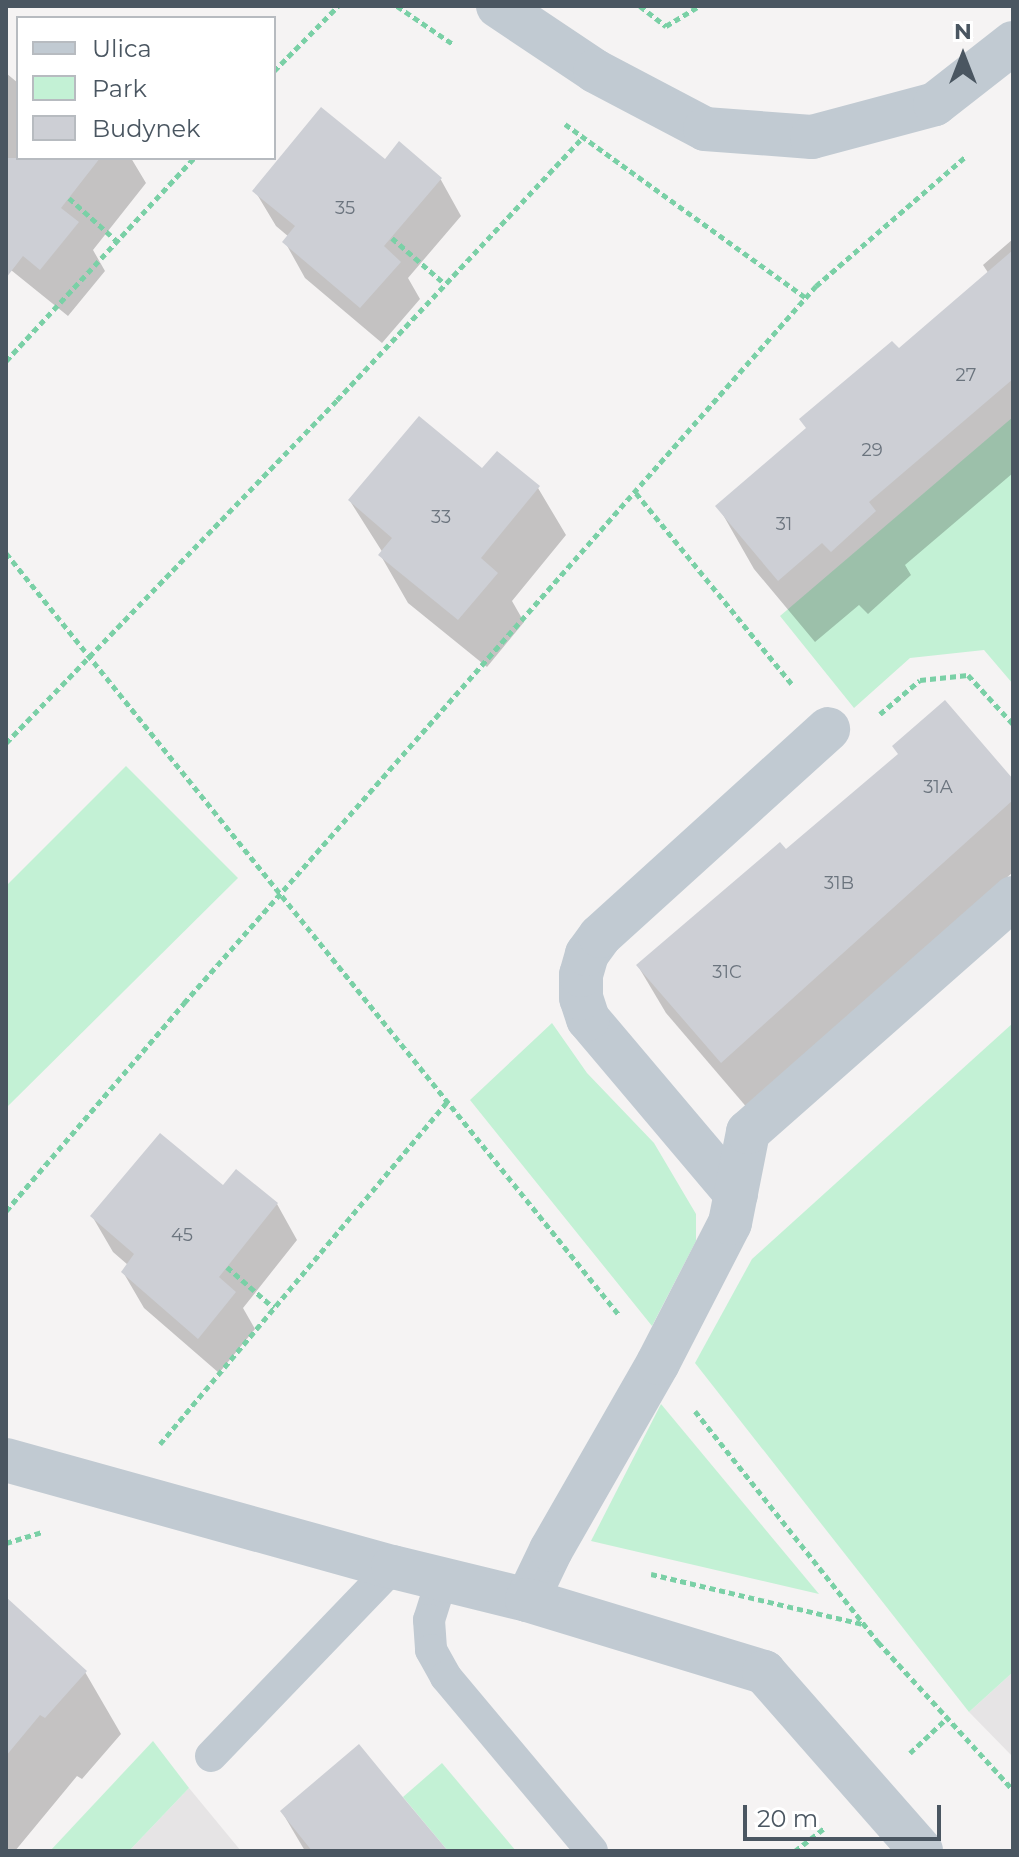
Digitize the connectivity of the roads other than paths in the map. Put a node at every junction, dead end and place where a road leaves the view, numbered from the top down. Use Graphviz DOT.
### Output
graph roads {
  1 [pos="498,6"];
  2 [pos="1013,43"];
  3 [pos="828,729"];
  4 [pos="1013,898"];
  5 [pos="736,1194"];
  6 [pos="10,1467"];
  7 [pos="393,1567"];
  8 [pos="442,1579"];
  9 [pos="527,1600"];
  10 [pos="211,1756"];
  11 [pos="592,1851"];
  12 [pos="921,1851"];
  1 -- 2 [label="street"];
  3 -- 5 [label="street"];
  4 -- 5 [label="street"];
  5 -- 9 [label="street"];
  6 -- 7 [label="street"];
  7 -- 8 [label="street"];
  7 -- 10 [label="lane"];
  8 -- 9 [label="street"];
  8 -- 11 [label="lane"];
  9 -- 12 [label="street"];
}
